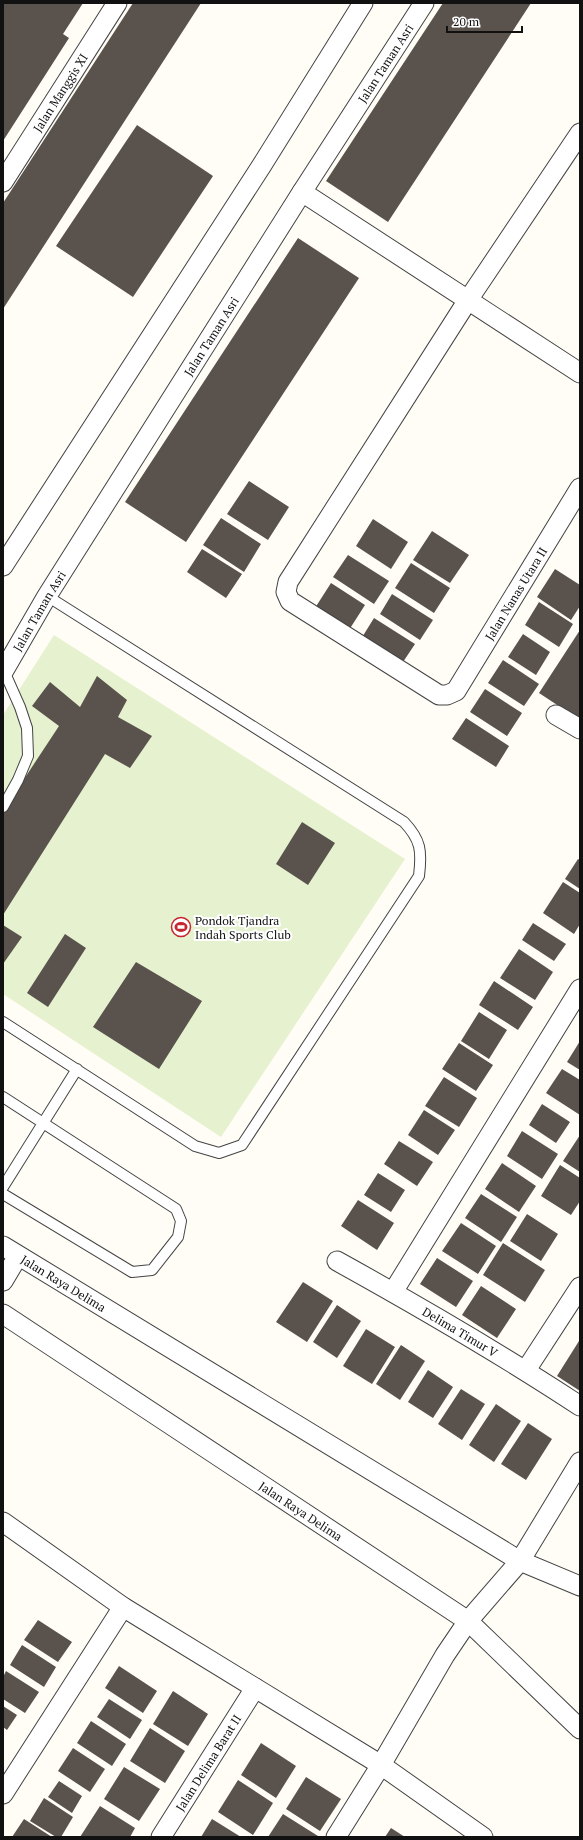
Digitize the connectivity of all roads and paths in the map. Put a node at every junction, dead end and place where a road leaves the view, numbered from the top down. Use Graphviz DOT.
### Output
graph roads {
  1 [pos="117,3"];
  2 [pos="363,3"];
  3 [pos="424,3"];
  4 [pos="580,133"];
  5 [pos="3,182"];
  6 [pos="302,192"];
  7 [pos="468,300"];
  8 [pos="580,373"];
  9 [pos="580,488"];
  10 [pos="3,566"];
  11 [pos="47,596"];
  12 [pos="3,672"];
  13 [pos="556,715"];
  14 [pos="580,729"];
  15 [pos="3,807"];
  16 [pos="580,989"];
  17 [pos="3,1022"];
  18 [pos="77,1069"];
  19 [pos="3,1097"];
  20 [pos="44,1124"];
  21 [pos="3,1187"];
  22 [pos="3,1194"];
  23 [pos="11,1251"];
  24 [pos="337,1262"];
  25 [pos="3,1281"];
  26 [pos="580,1287"];
  27 [pos="393,1292"];
  28 [pos="3,1314"];
  29 [pos="526,1370"];
  30 [pos="580,1406"];
  31 [pos="580,1462"];
  32 [pos="3,1522"];
  33 [pos="520,1561"];
  34 [pos="580,1586"];
  35 [pos="124,1607"];
  36 [pos="468,1621"];
  37 [pos="255,1688"];
  38 [pos="580,1729"];
  39 [pos="381,1765"];
  40 [pos="3,1794"];
  41 [pos="161,1837"];
  42 [pos="336,1837"];
  43 [pos="483,1837"];
  1 -- 5 [label="street, Jalan Manggis XI"];
  2 -- 10 [label="street"];
  3 -- 6 [label="street, Jalan Taman Asri"];
  4 -- 7 [label="street"];
  6 -- 7 [label="street"];
  6 -- 11 [label="street, Jalan Taman Asri"];
  7 -- 8 [label="street"];
  7 -- 9 [label="street, Jalan Nanas Utara II"];
  11 -- 12 [label="street, Jalan Taman Asri"];
  11 -- 18 [label="lane"];
  12 -- 15 [label="lane"];
  13 -- 14 [label="street"];
  16 -- 27 [label="street"];
  17 -- 18 [label="lane"];
  18 -- 20 [label="lane"];
  19 -- 20 [label="lane"];
  20 -- 21 [label="lane"];
  20 -- 22 [label="lane"];
  23 -- 25 [label="street"];
  23 -- 33 [label="street, Jalan Raya Delima"];
  24 -- 27 [label="street, Delima Timur V"];
  26 -- 29 [label="street"];
  27 -- 29 [label="street, Delima Timur V"];
  28 -- 36 [label="street, Jalan Raya Delima"];
  29 -- 30 [label="street, Delima Timur V"];
  31 -- 33 [label="street"];
  32 -- 35 [label="street"];
  33 -- 34 [label="street, Jalan Raya Delima"];
  33 -- 36 [label="street"];
  35 -- 37 [label="street"];
  35 -- 40 [label="street"];
  36 -- 38 [label="street, Jalan Raya Delima"];
  36 -- 39 [label="street"];
  37 -- 39 [label="street"];
  37 -- 41 [label="street, Jalan Delima Barat II"];
  39 -- 42 [label="street"];
  39 -- 43 [label="street"];
}
